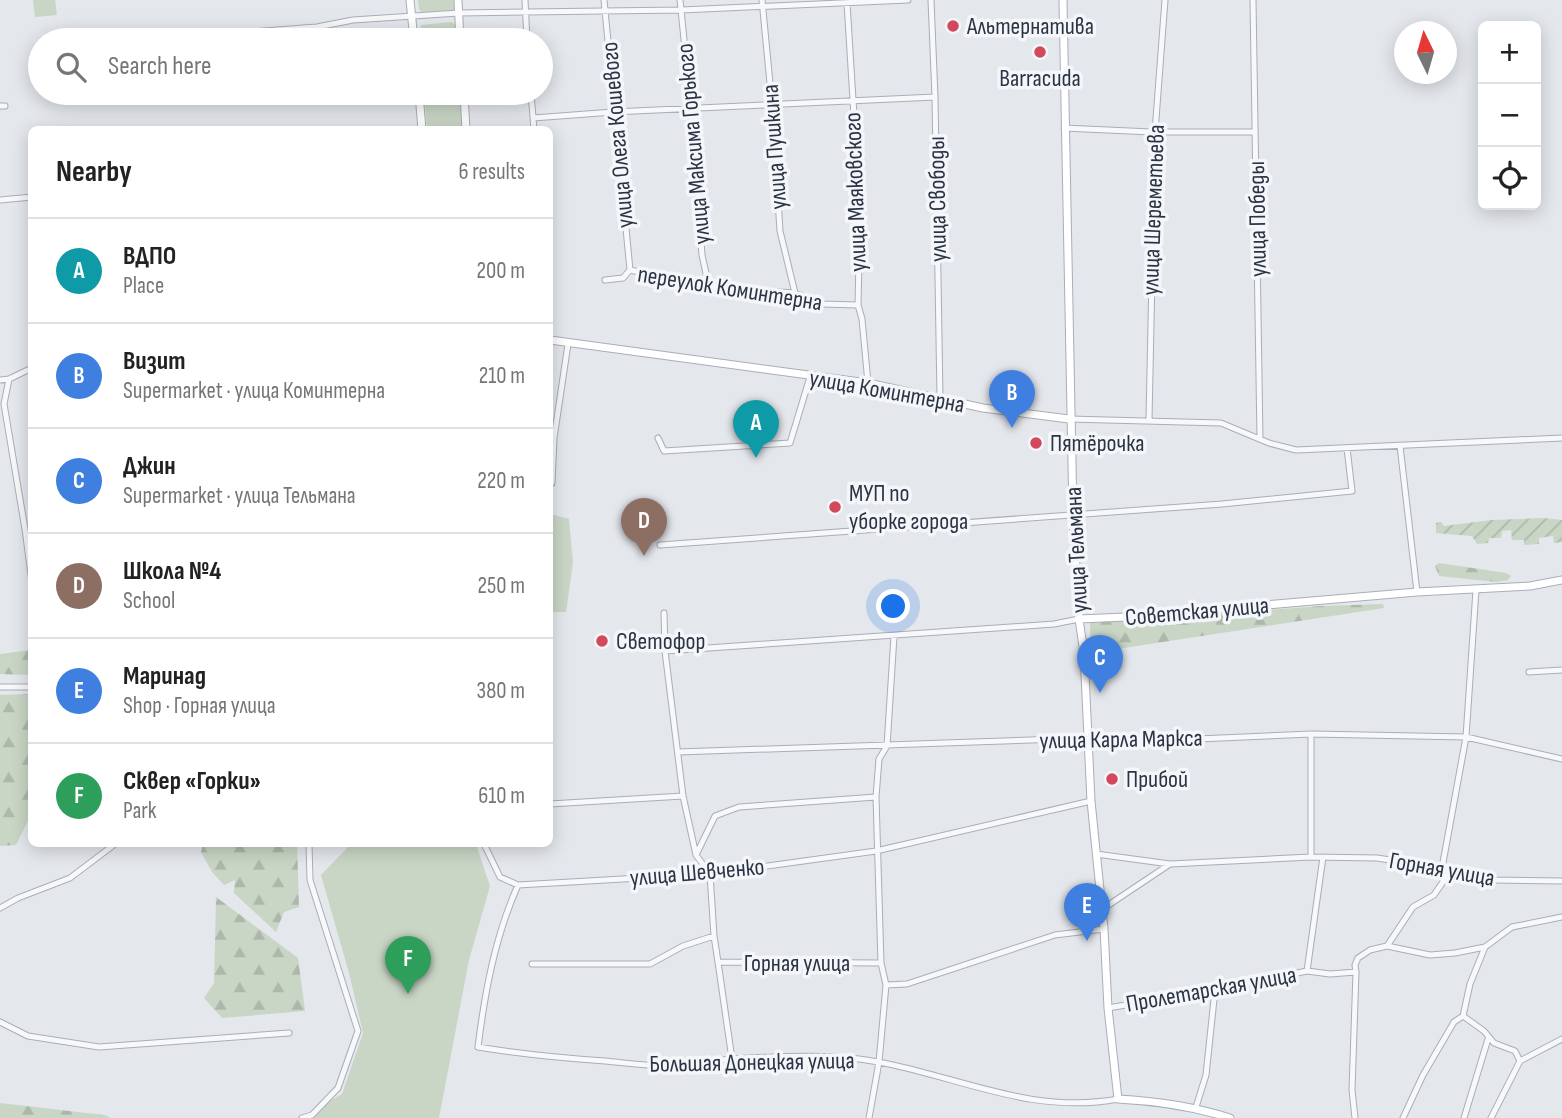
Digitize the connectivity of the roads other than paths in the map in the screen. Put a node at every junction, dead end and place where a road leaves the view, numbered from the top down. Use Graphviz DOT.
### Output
graph roads {
  1 [pos="410,0"];
  2 [pos="458,0"];
  3 [pos="525,0"];
  4 [pos="604,0"];
  5 [pos="680,0"];
  6 [pos="908,0"];
  7 [pos="931,0"];
  8 [pos="1063,0"];
  9 [pos="1165,0"];
  10 [pos="1253,0"];
  11 [pos="846,2"];
  12 [pos="763,3"];
  13 [pos="606,10"];
  14 [pos="681,10"];
  15 [pos="459,13"];
  16 [pos="526,13"];
  17 [pos="412,15"];
  18 [pos="304,28"];
  19 [pos="413,28"];
  20 [pos="460,28"];
  21 [pos="527,28"];
  22 [pos="935,97"];
  23 [pos="853,100"];
  24 [pos="772,104"];
  25 [pos="420,105"];
  26 [pos="465,105"];
  27 [pos="532,105"];
  28 [pos="691,108"];
  29 [pos="613,112"];
  30 [pos="533,118"];
  31 [pos="422,126"];
  32 [pos="466,126"];
  33 [pos="534,126"];
  34 [pos="1064,128"];
  35 [pos="1156,132"];
  36 [pos="1255,132"];
  37 [pos="28,197"];
  38 [pos="0,200"];
  39 [pos="629,270"];
  40 [pos="606,279"];
  41 [pos="709,287"];
  42 [pos="794,293"];
  43 [pos="858,305"];
  44 [pos="553,341"];
  45 [pos="568,344"];
  46 [pos="28,370"];
  47 [pos="810,377"];
  48 [pos="9,379"];
  49 [pos="0,380"];
  50 [pos="868,383"];
  51 [pos="940,398"];
  52 [pos="1069,419"];
  53 [pos="1149,420"];
  54 [pos="658,438"];
  55 [pos="1562,438"];
  56 [pos="1260,439"];
  57 [pos="1400,446"];
  58 [pos="1348,448"];
  59 [pos="553,460"];
  60 [pos="1073,513"];
  61 [pos="660,545"];
  62 [pos="28,547"];
  63 [pos="1562,580"];
  64 [pos="1476,590"];
  65 [pos="1417,592"];
  66 [pos="664,613"];
  67 [pos="1079,619"];
  68 [pos="894,636"];
  69 [pos="665,651"];
  70 [pos="1562,670"];
  71 [pos="1529,672"];
  72 [pos="0,687"];
  73 [pos="28,687"];
  74 [pos="1311,734"];
  75 [pos="1466,737"];
  76 [pos="1088,738"];
  77 [pos="887,746"];
  78 [pos="678,752"];
  79 [pos="1562,759"];
  80 [pos="684,796"];
  81 [pos="876,797"];
  82 [pos="1091,801"];
  83 [pos="553,804"];
  84 [pos="111,847"];
  85 [pos="309,847"];
  86 [pos="485,847"];
  87 [pos="876,851"];
  88 [pos="1096,854"];
  89 [pos="696,855"];
  90 [pos="1311,856"];
  91 [pos="1323,857"];
  92 [pos="1170,864"];
  93 [pos="1442,868"];
  94 [pos="1451,870"];
  95 [pos="710,874"];
  96 [pos="1562,881"];
  97 [pos="518,885"];
  98 [pos="0,908"];
  99 [pos="1101,910"];
  100 [pos="1562,917"];
  101 [pos="1104,929"];
  102 [pos="714,936"];
  103 [pos="1387,946"];
  104 [pos="1485,947"];
  105 [pos="718,962"];
  106 [pos="881,963"];
  107 [pos="532,964"];
  108 [pos="1307,971"];
  109 [pos="1356,972"];
  110 [pos="886,985"];
  111 [pos="1215,990"];
  112 [pos="1108,1008"];
  113 [pos="1464,1016"];
  114 [pos="0,1022"];
  115 [pos="289,1033"];
  116 [pos="1488,1039"];
  117 [pos="1562,1039"];
  118 [pos="732,1059"];
  119 [pos="1520,1061"];
  120 [pos="879,1062"];
  121 [pos="1118,1099"];
  122 [pos="1196,1107"];
  123 [pos="302,1118"];
  124 [pos="869,1118"];
  125 [pos="1230,1118"];
  126 [pos="1355,1118"];
  127 [pos="1403,1118"];
  128 [pos="1464,1118"];
  129 [pos="1491,1118"];
  1 -- 17 [label="street"];
  2 -- 15 [label="street"];
  3 -- 16 [label="street"];
  4 -- 13 [label="street, улица Олега Кошевого"];
  5 -- 14 [label="street, улица Максима Горького"];
  6 -- 11 [label="street"];
  7 -- 22 [label="street, улица Свободы"];
  8 -- 34 [label="street, улица Тельмана"];
  9 -- 35 [label="street, улица Шереметьева"];
  10 -- 36 [label="street, улица Победы"];
  11 -- 12 [label="street"];
  11 -- 23 [label="street, улица Маяковского"];
  12 -- 14 [label="street"];
  12 -- 24 [label="street, улица Пушкина"];
  13 -- 14 [label="street"];
  13 -- 16 [label="street"];
  13 -- 29 [label="street, улица Олега Кошевого"];
  14 -- 28 [label="street, улица Максима Горького"];
  15 -- 16 [label="street"];
  15 -- 17 [label="street"];
  15 -- 20 [label="street"];
  16 -- 21 [label="street"];
  17 -- 18 [label="street"];
  17 -- 19 [label="street"];
  22 -- 23 [label="street"];
  22 -- 51 [label="street, улица Свободы"];
  23 -- 24 [label="street"];
  23 -- 43 [label="street, улица Маяковского"];
  24 -- 28 [label="street"];
  24 -- 42 [label="street, улица Пушкина"];
  25 -- 31 [label="street"];
  26 -- 32 [label="street"];
  27 -- 30 [label="street"];
  28 -- 29 [label="street"];
  28 -- 41 [label="street, улица Максима Горького"];
  29 -- 30 [label="street"];
  29 -- 39 [label="street, улица Олега Кошевого"];
  30 -- 33 [label="street"];
  34 -- 35 [label="street"];
  34 -- 52 [label="street, улица Тельмана"];
  35 -- 36 [label="street"];
  35 -- 53 [label="street, улица Шереметьева"];
  36 -- 56 [label="street, улица Победы"];
  37 -- 38 [label="street"];
  39 -- 40 [label="street, переулок Коминтерна"];
  39 -- 41 [label="street, переулок Коминтерна"];
  41 -- 42 [label="street, переулок Коминтерна"];
  42 -- 43 [label="street, переулок Коминтерна"];
  43 -- 50 [label="street, улица Маяковского"];
  44 -- 45 [label="street, улица Коминтерна"];
  45 -- 47 [label="street, улица Коминтерна"];
  45 -- 59 [label="street"];
  46 -- 48 [label="street"];
  47 -- 50 [label="street, улица Коминтерна"];
  47 -- 54 [label="street"];
  48 -- 49 [label="street"];
  48 -- 62 [label="street"];
  50 -- 51 [label="street, улица Коминтерна"];
  51 -- 52 [label="street, улица Коминтерна"];
  52 -- 53 [label="street, улица Коминтерна"];
  52 -- 60 [label="street, улица Тельмана"];
  53 -- 56 [label="street, улица Коминтерна"];
  55 -- 57 [label="street, улица Коминтерна"];
  56 -- 58 [label="street, улица Коминтерна"];
  57 -- 58 [label="street, улица Коминтерна"];
  57 -- 65 [label="street"];
  58 -- 60 [label="street"];
  60 -- 61 [label="street"];
  60 -- 67 [label="street, улица Тельмана"];
  63 -- 64 [label="street, Советская улица"];
  64 -- 65 [label="street, Советская улица"];
  64 -- 75 [label="street"];
  65 -- 67 [label="street, Советская улица"];
  66 -- 69 [label="street"];
  67 -- 68 [label="street, Советская улица"];
  67 -- 76 [label="street, улица Тельмана"];
  68 -- 69 [label="street, Советская улица"];
  68 -- 77 [label="street"];
  69 -- 78 [label="street"];
  70 -- 71 [label="street"];
  72 -- 73 [label="street"];
  74 -- 75 [label="street, улица Карла Маркса"];
  74 -- 76 [label="street, улица Карла Маркса"];
  74 -- 90 [label="street"];
  75 -- 79 [label="street, улица Карла Маркса"];
  75 -- 93 [label="street"];
  76 -- 77 [label="street, улица Карла Маркса"];
  76 -- 82 [label="street, улица Тельмана"];
  77 -- 78 [label="street, улица Карла Маркса"];
  77 -- 81 [label="street"];
  78 -- 80 [label="street"];
  80 -- 83 [label="street"];
  80 -- 89 [label="street"];
  81 -- 87 [label="street"];
  81 -- 89 [label="street"];
  82 -- 87 [label="street, улица Шевченко"];
  82 -- 88 [label="street, улица Тельмана"];
  84 -- 98 [label="street"];
  85 -- 123 [label="street"];
  86 -- 97 [label="street"];
  87 -- 95 [label="street, улица Шевченко"];
  87 -- 106 [label="street, Горная улица"];
  88 -- 92 [label="street, Горная улица"];
  88 -- 99 [label="street, улица Тельмана"];
  89 -- 95 [label="street"];
  90 -- 91 [label="street, Горная улица"];
  90 -- 92 [label="street, Горная улица"];
  91 -- 93 [label="street, Горная улица"];
  91 -- 108 [label="street"];
  92 -- 99 [label="street"];
  93 -- 94 [label="street, Горная улица"];
  94 -- 96 [label="street, Горная улица"];
  94 -- 103 [label="street"];
  95 -- 97 [label="street, улица Шевченко"];
  95 -- 102 [label="street"];
  97 -- 118 [label="street, Большая Донецкая улица"];
  99 -- 101 [label="street, улица Тельмана"];
  100 -- 104 [label="street"];
  101 -- 110 [label="street, Горная улица"];
  101 -- 112 [label="street, улица Тельмана"];
  102 -- 105 [label="street, Горная улица"];
  102 -- 107 [label="street, Горная улица"];
  103 -- 104 [label="street"];
  103 -- 109 [label="street"];
  104 -- 113 [label="street"];
  105 -- 106 [label="street, Горная улица"];
  105 -- 118 [label="street"];
  106 -- 110 [label="street, Горная улица"];
  108 -- 109 [label="street, Пролетарская улица"];
  108 -- 111 [label="street, Пролетарская улица"];
  109 -- 126 [label="street"];
  110 -- 120 [label="street"];
  111 -- 112 [label="street, Пролетарская улица"];
  111 -- 122 [label="street"];
  112 -- 121 [label="street, улица Тельмана"];
  113 -- 116 [label="street"];
  113 -- 127 [label="street"];
  114 -- 115 [label="street"];
  116 -- 119 [label="street"];
  116 -- 128 [label="street"];
  117 -- 119 [label="street"];
  118 -- 120 [label="street, Большая Донецкая улица"];
  119 -- 129 [label="street"];
  120 -- 121 [label="street, Большая Донецкая улица"];
  120 -- 124 [label="street"];
  121 -- 122 [label="street, Большая Донецкая улица"];
  122 -- 125 [label="street, Большая Донецкая улица"];
}
